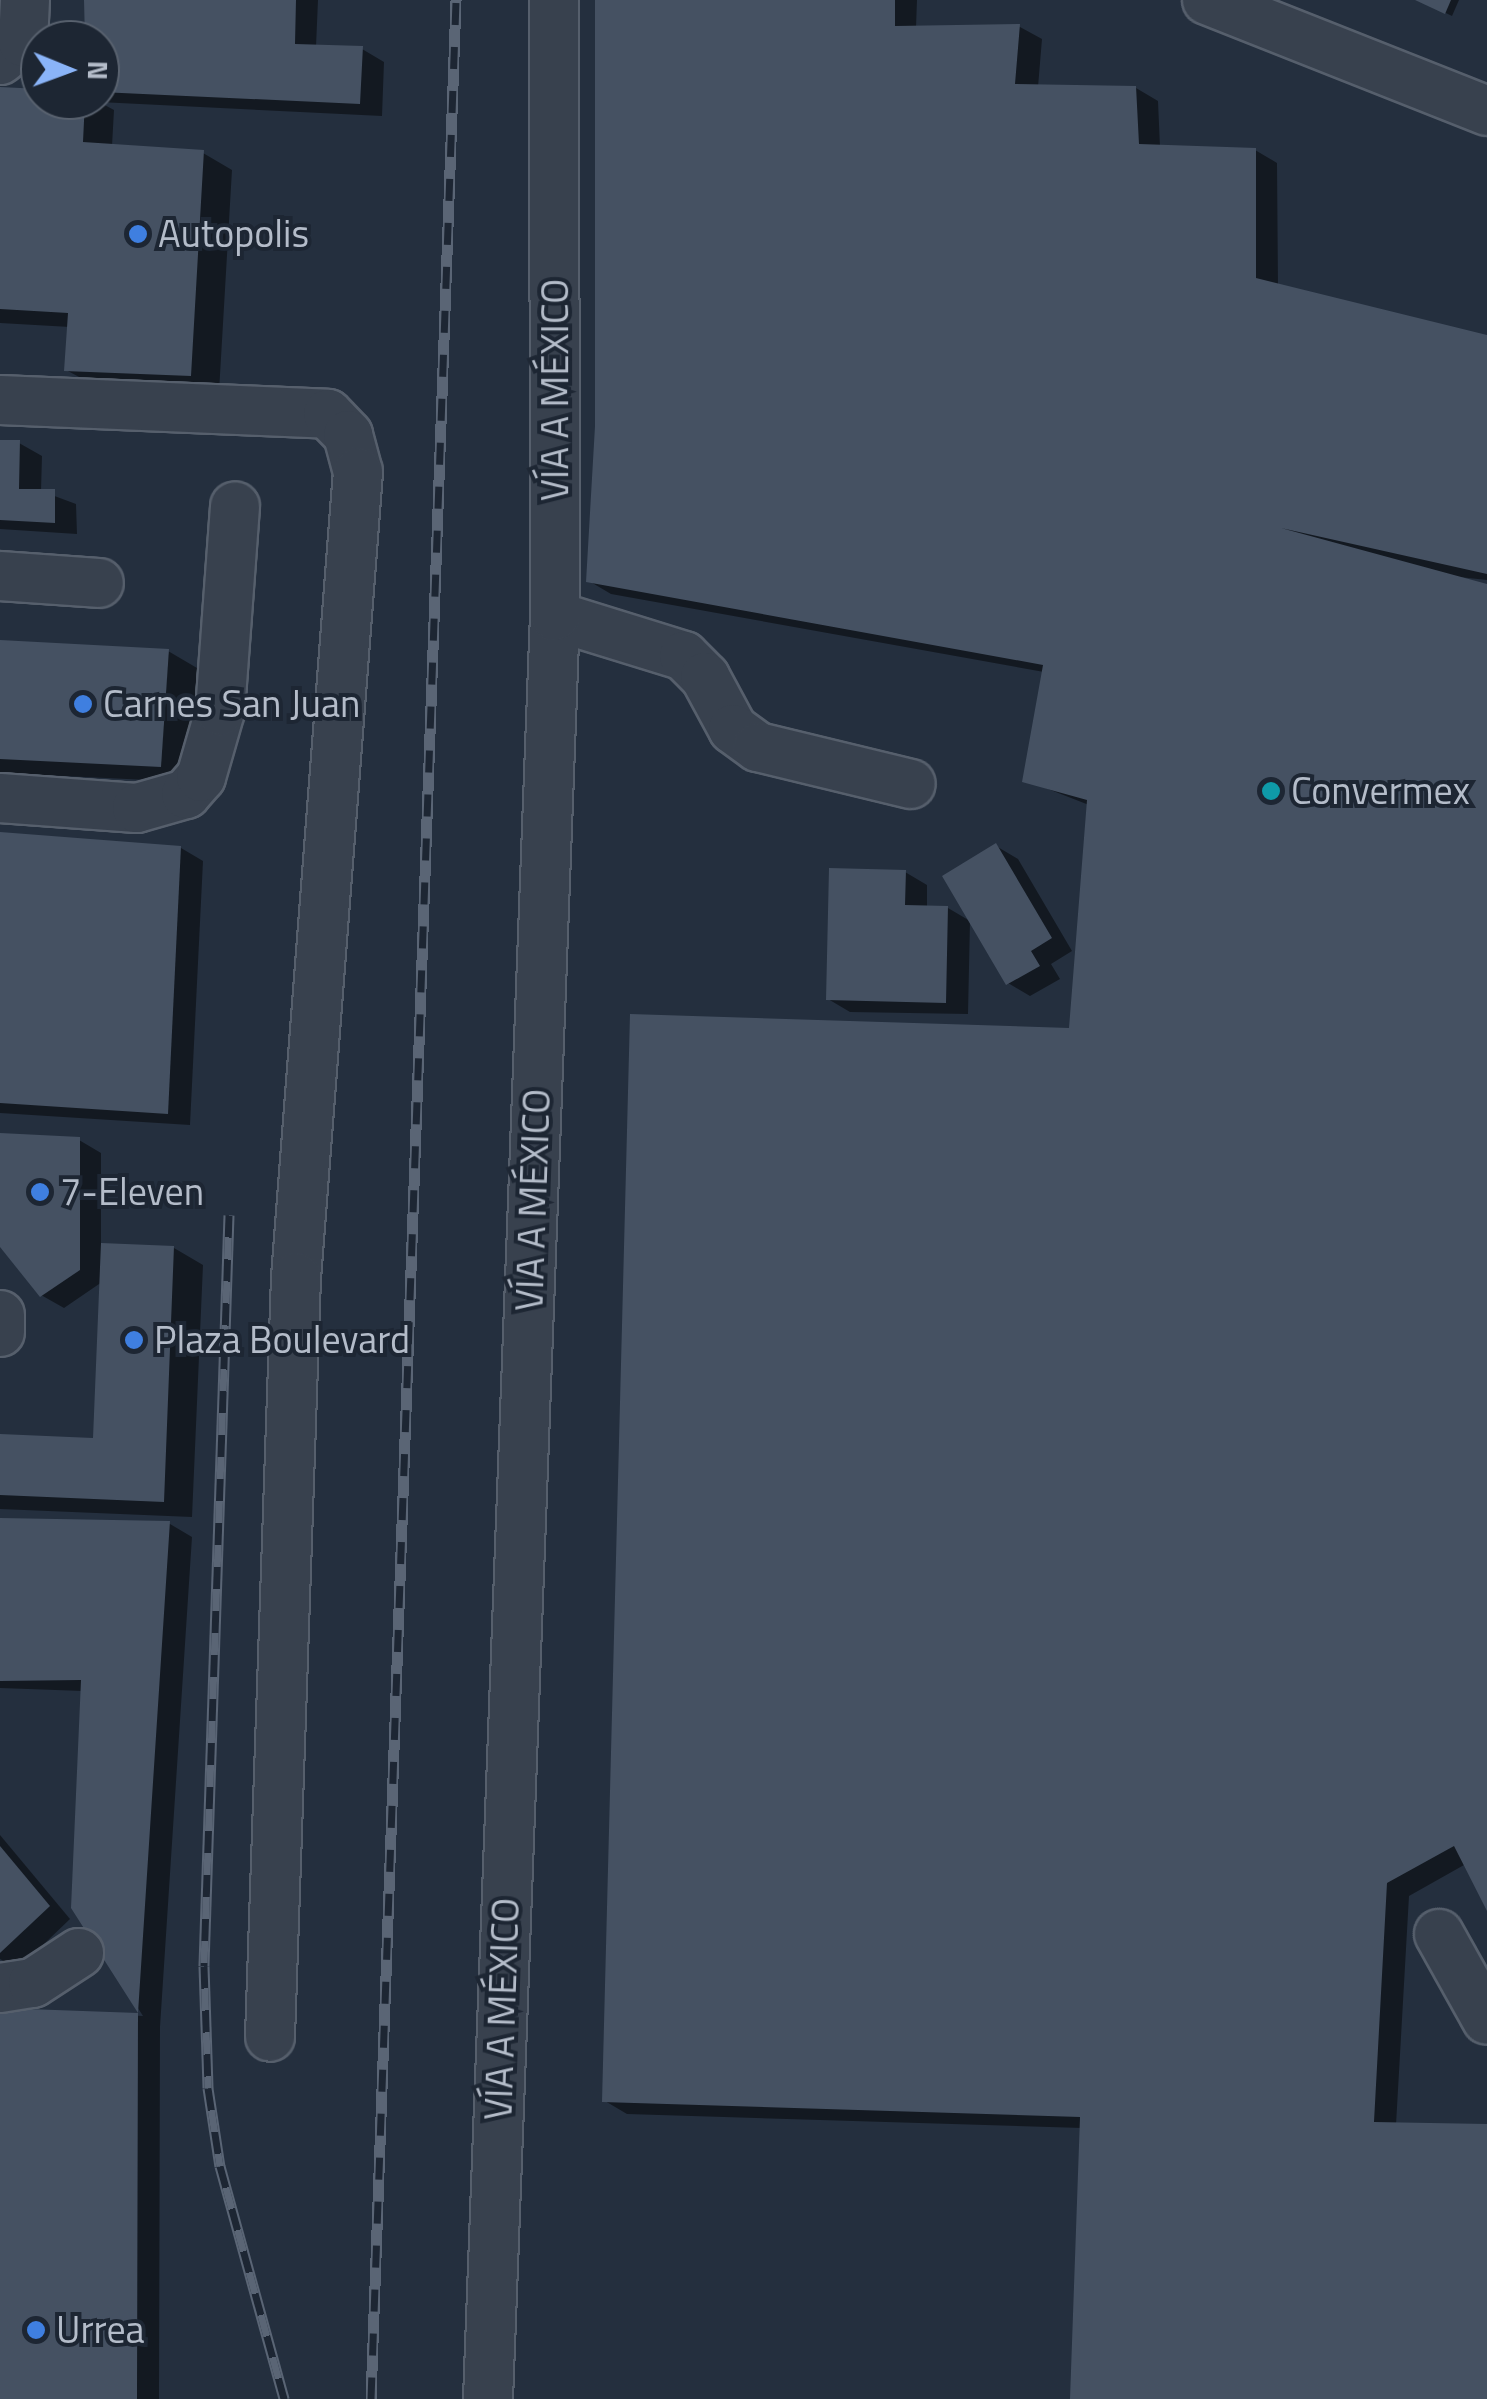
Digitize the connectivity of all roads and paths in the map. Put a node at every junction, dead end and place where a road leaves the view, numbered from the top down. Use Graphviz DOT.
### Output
graph roads {
  1 [pos="25,0"];
  2 [pos="554,0"];
  3 [pos="1207,0"];
  4 [pos="0,60"];
  5 [pos="1487,111"];
  6 [pos="0,400"];
  7 [pos="234,508"];
  8 [pos="0,576"];
  9 [pos="100,584"];
  10 [pos="556,616"];
  11 [pos="911,784"];
  12 [pos="0,798"];
  13 [pos="0,1315"];
  14 [pos="0,1332"];
  15 [pos="1439,1934"];
  16 [pos="79,1953"];
  17 [pos="0,1988"];
  18 [pos="1487,2020"];
  19 [pos="270,2037"];
  20 [pos="488,2399"];
  1 -- 4 [label="street"];
  2 -- 10 [label="street, VÍA A MÉXICO"];
  3 -- 5 [label="street"];
  6 -- 19 [label="street"];
  7 -- 12 [label="street"];
  8 -- 9 [label="street"];
  10 -- 11 [label="street"];
  10 -- 20 [label="street, VÍA A MÉXICO"];
  13 -- 14 [label="street"];
  15 -- 18 [label="street"];
  16 -- 17 [label="street"];
}
